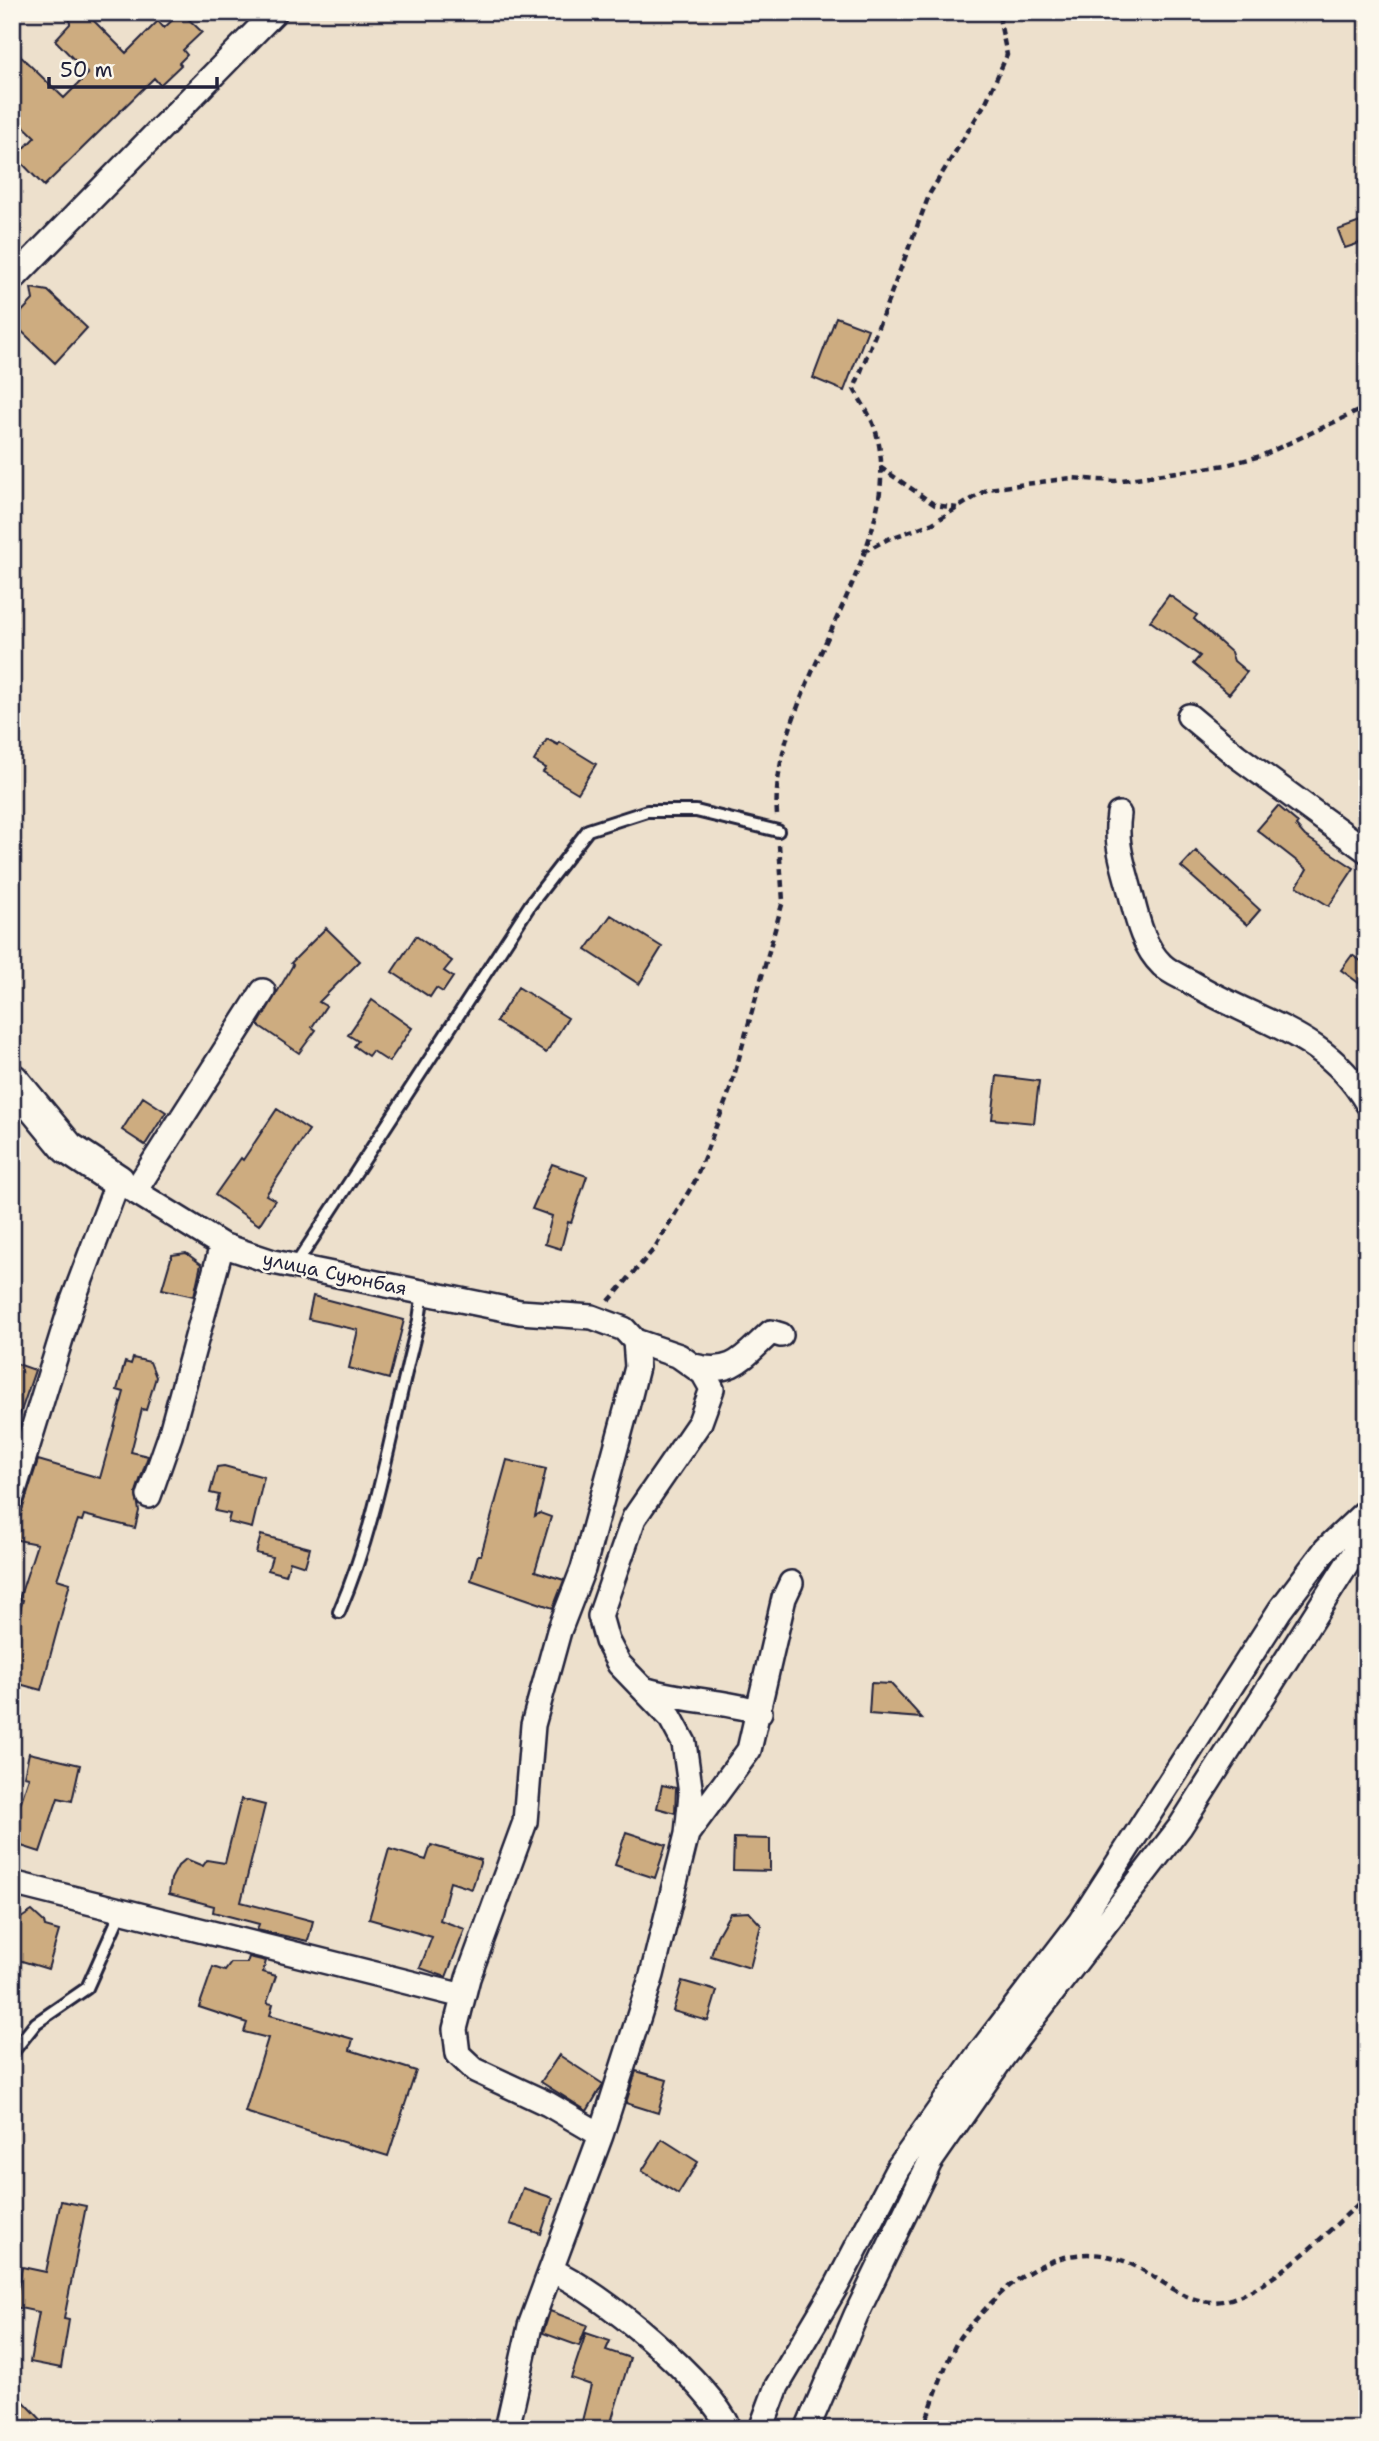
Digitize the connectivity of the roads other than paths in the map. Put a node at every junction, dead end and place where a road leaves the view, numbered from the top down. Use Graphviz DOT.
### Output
graph roads {
  1 [pos="275,12"];
  2 [pos="12,280"];
  3 [pos="1189,716"];
  4 [pos="1119,814"];
  5 [pos="778,831"];
  6 [pos="1367,850"];
  7 [pos="263,991"];
  8 [pos="12,1080"];
  9 [pos="1367,1103"];
  10 [pos="126,1186"];
  11 [pos="222,1245"];
  12 [pos="295,1266"];
  13 [pos="423,1292"];
  14 [pos="781,1335"];
  15 [pos="635,1341"];
  16 [pos="694,1367"];
  17 [pos="149,1496"];
  18 [pos="12,1497"];
  19 [pos="1367,1510"];
  20 [pos="1367,1533"];
  21 [pos="791,1583"];
  22 [pos="339,1612"];
  23 [pos="642,1688"];
  24 [pos="760,1712"];
  25 [pos="687,1834"];
  26 [pos="12,1882"];
  27 [pos="121,1912"];
  28 [pos="463,1996"];
  29 [pos="12,2053"];
  30 [pos="601,2136"];
  31 [pos="551,2270"];
  32 [pos="507,2429"];
  33 [pos="730,2429"];
  34 [pos="761,2429"];
  35 [pos="807,2429"];
  1 -- 2 [label="street"];
  3 -- 6 [label="street"];
  4 -- 9 [label="street"];
  5 -- 12 [label="lane"];
  7 -- 10 [label="street"];
  8 -- 10 [label="street, улица Суюнбая"];
  10 -- 11 [label="street, улица Суюнбая"];
  10 -- 18 [label="street"];
  11 -- 12 [label="street, улица Суюнбая"];
  11 -- 17 [label="street"];
  12 -- 13 [label="street, улица Суюнбая"];
  13 -- 15 [label="street, улица Суюнбая"];
  13 -- 22 [label="lane"];
  14 -- 16 [label="street"];
  15 -- 16 [label="street, улица Суюнбая"];
  15 -- 28 [label="street"];
  16 -- 23 [label="street"];
  19 -- 34 [label="street"];
  20 -- 35 [label="street"];
  21 -- 24 [label="street"];
  23 -- 24 [label="street"];
  23 -- 25 [label="street"];
  24 -- 25 [label="street"];
  25 -- 30 [label="street"];
  26 -- 27 [label="street"];
  27 -- 28 [label="street"];
  27 -- 29 [label="lane"];
  28 -- 30 [label="street"];
  30 -- 31 [label="street"];
  31 -- 32 [label="street"];
  31 -- 33 [label="street"];
}
